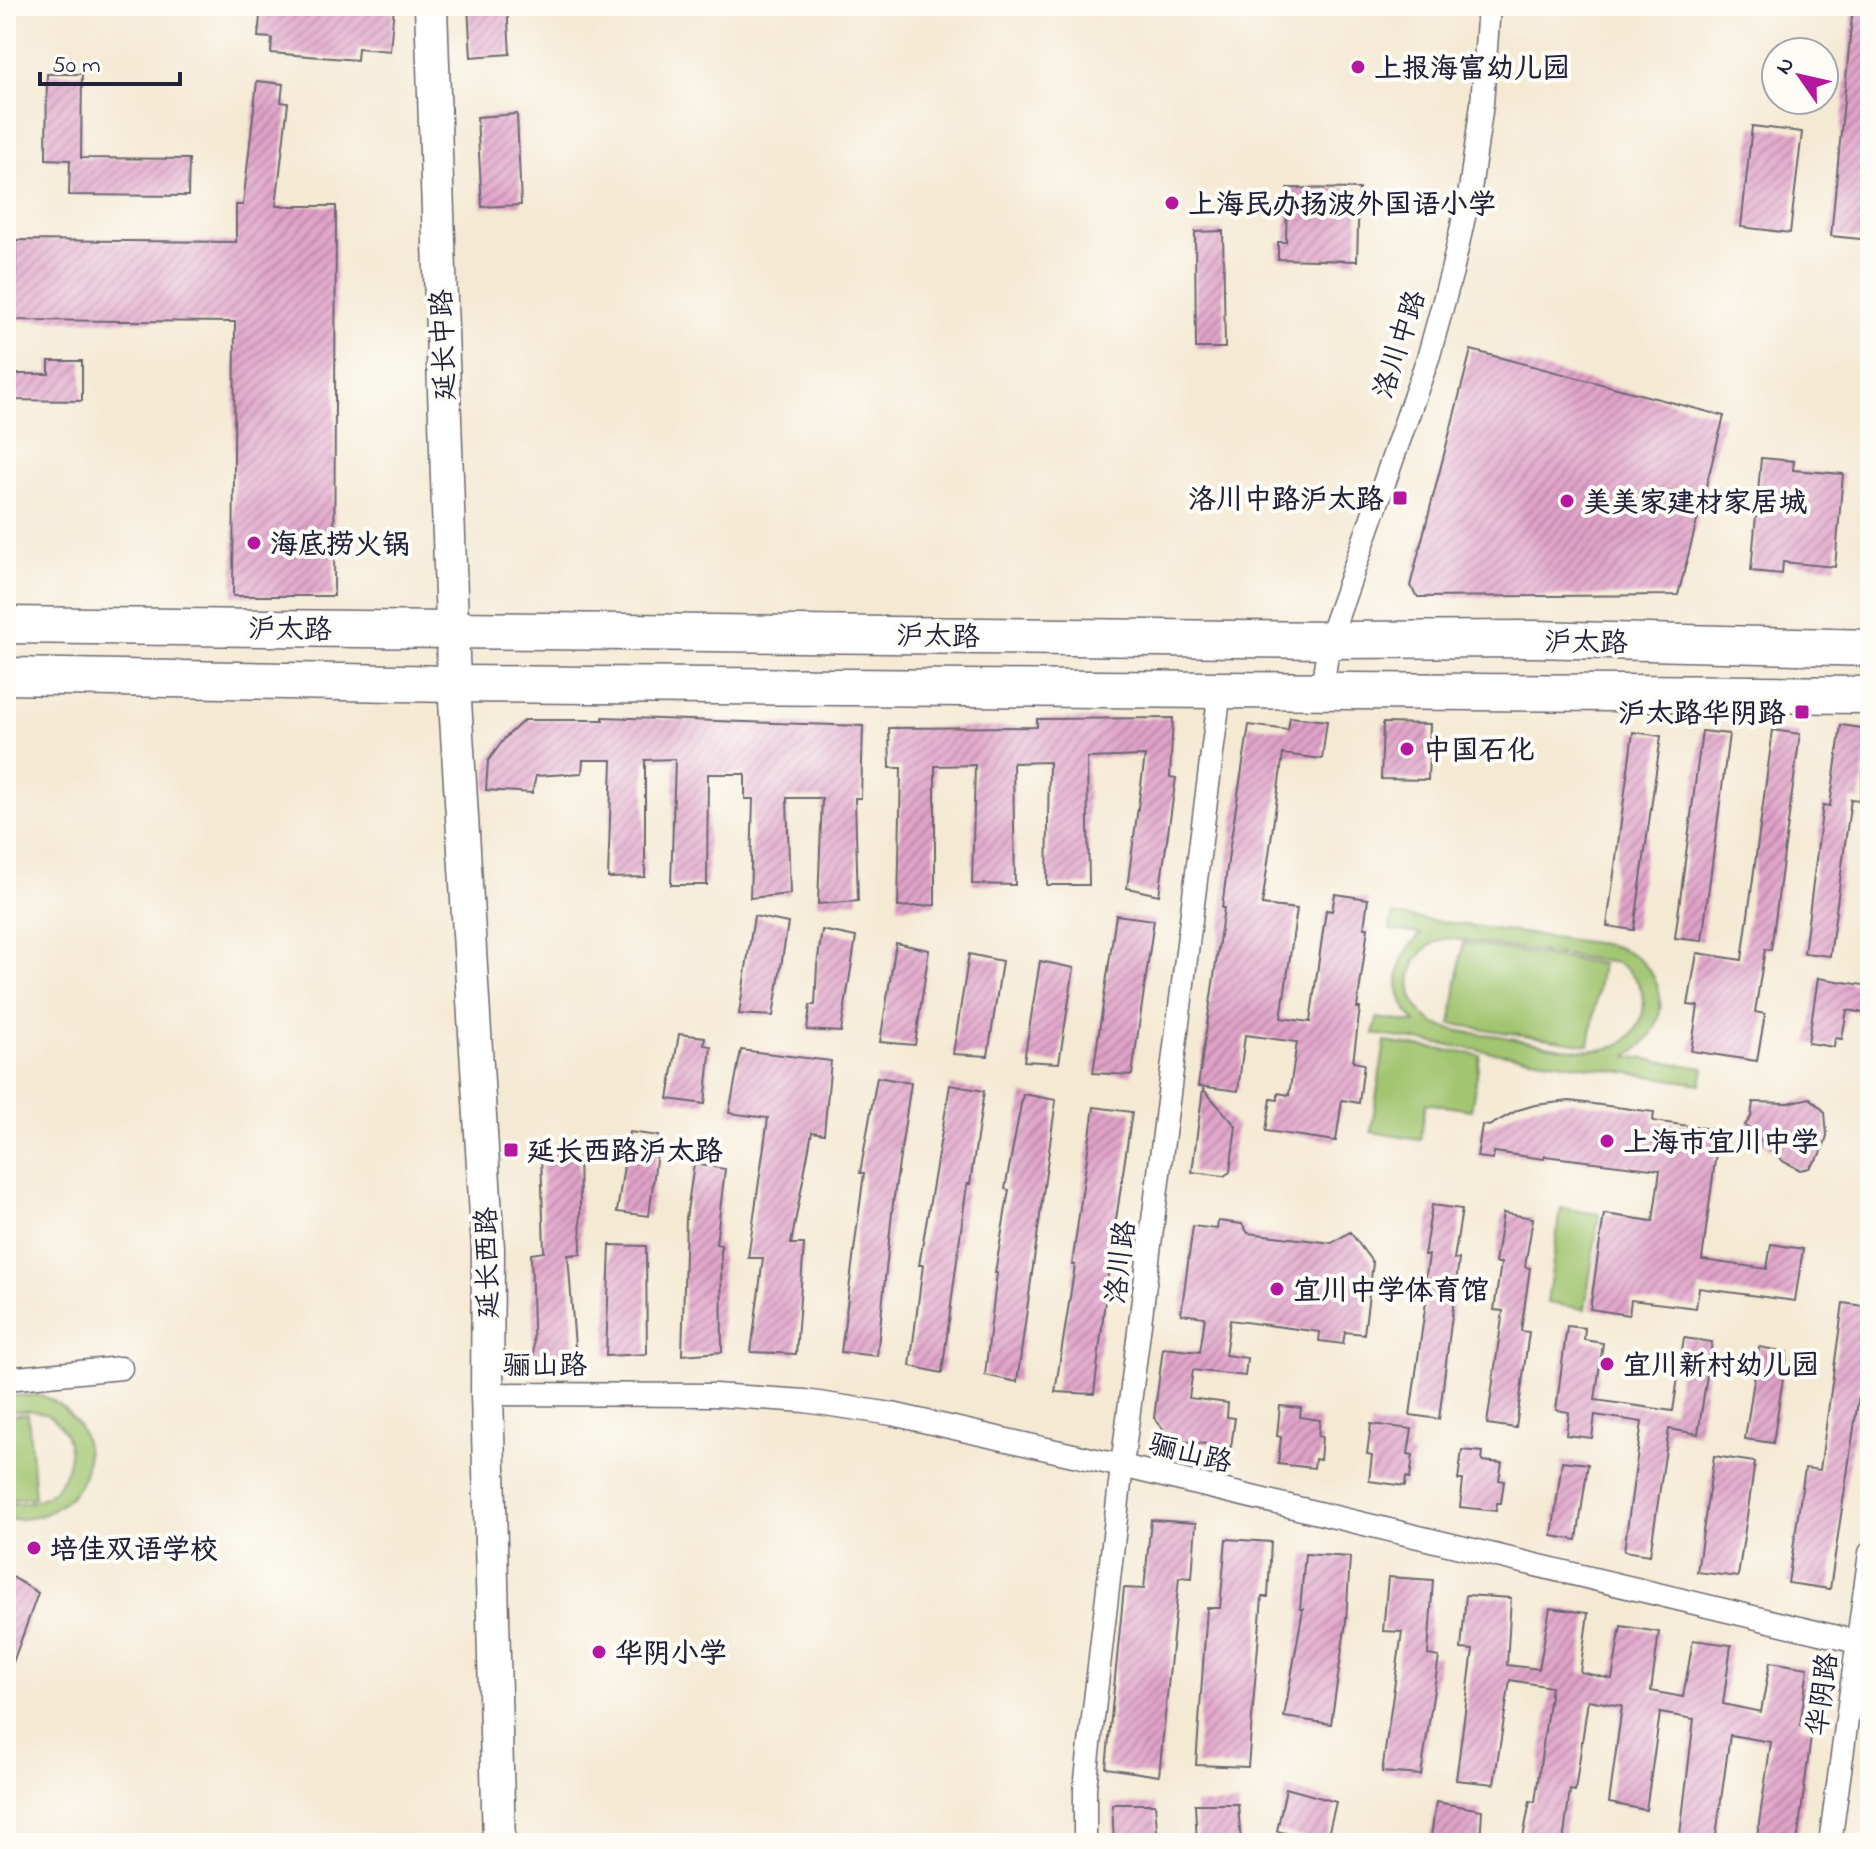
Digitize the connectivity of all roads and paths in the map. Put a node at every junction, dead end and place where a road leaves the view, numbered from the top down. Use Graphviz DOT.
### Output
graph roads {
  1 [pos="431,6"];
  2 [pos="1489,6"];
  3 [pos="6,625"];
  4 [pos="452,630"];
  5 [pos="1329,640"];
  6 [pos="1870,648"];
  7 [pos="6,676"];
  8 [pos="454,684"];
  9 [pos="1220,690"];
  10 [pos="1322,690"];
  11 [pos="1870,695"];
  12 [pos="121,1368"];
  13 [pos="6,1379"];
  14 [pos="487,1394"];
  15 [pos="1122,1466"];
  16 [pos="1870,1553"];
  17 [pos="1864,1644"];
  18 [pos="499,1843"];
  19 [pos="1085,1843"];
  20 [pos="1830,1843"];
  1 -- 4 [label="street, 延长中路"];
  2 -- 5 [label="street, 洛川中路"];
  3 -- 4 [label="main road, 沪太路"];
  4 -- 5 [label="main road, 沪太路"];
  4 -- 8 [label="street, 延长中路"];
  5 -- 6 [label="main road, 沪太路"];
  5 -- 10 [label="street, 洛川中路"];
  7 -- 8 [label="main road, 沪太路"];
  8 -- 9 [label="main road, 沪太路"];
  8 -- 14 [label="street, 延长西路"];
  9 -- 10 [label="main road, 沪太路"];
  9 -- 15 [label="street, 洛川路"];
  10 -- 11 [label="main road, 沪太路"];
  12 -- 13 [label="street"];
  14 -- 15 [label="street, 骊山路"];
  14 -- 18 [label="street, 延长西路"];
  15 -- 17 [label="street, 骊山路"];
  15 -- 19 [label="street, 洛川路"];
  16 -- 17 [label="street, 华阴路"];
  17 -- 20 [label="street, 华阴路"];
}
